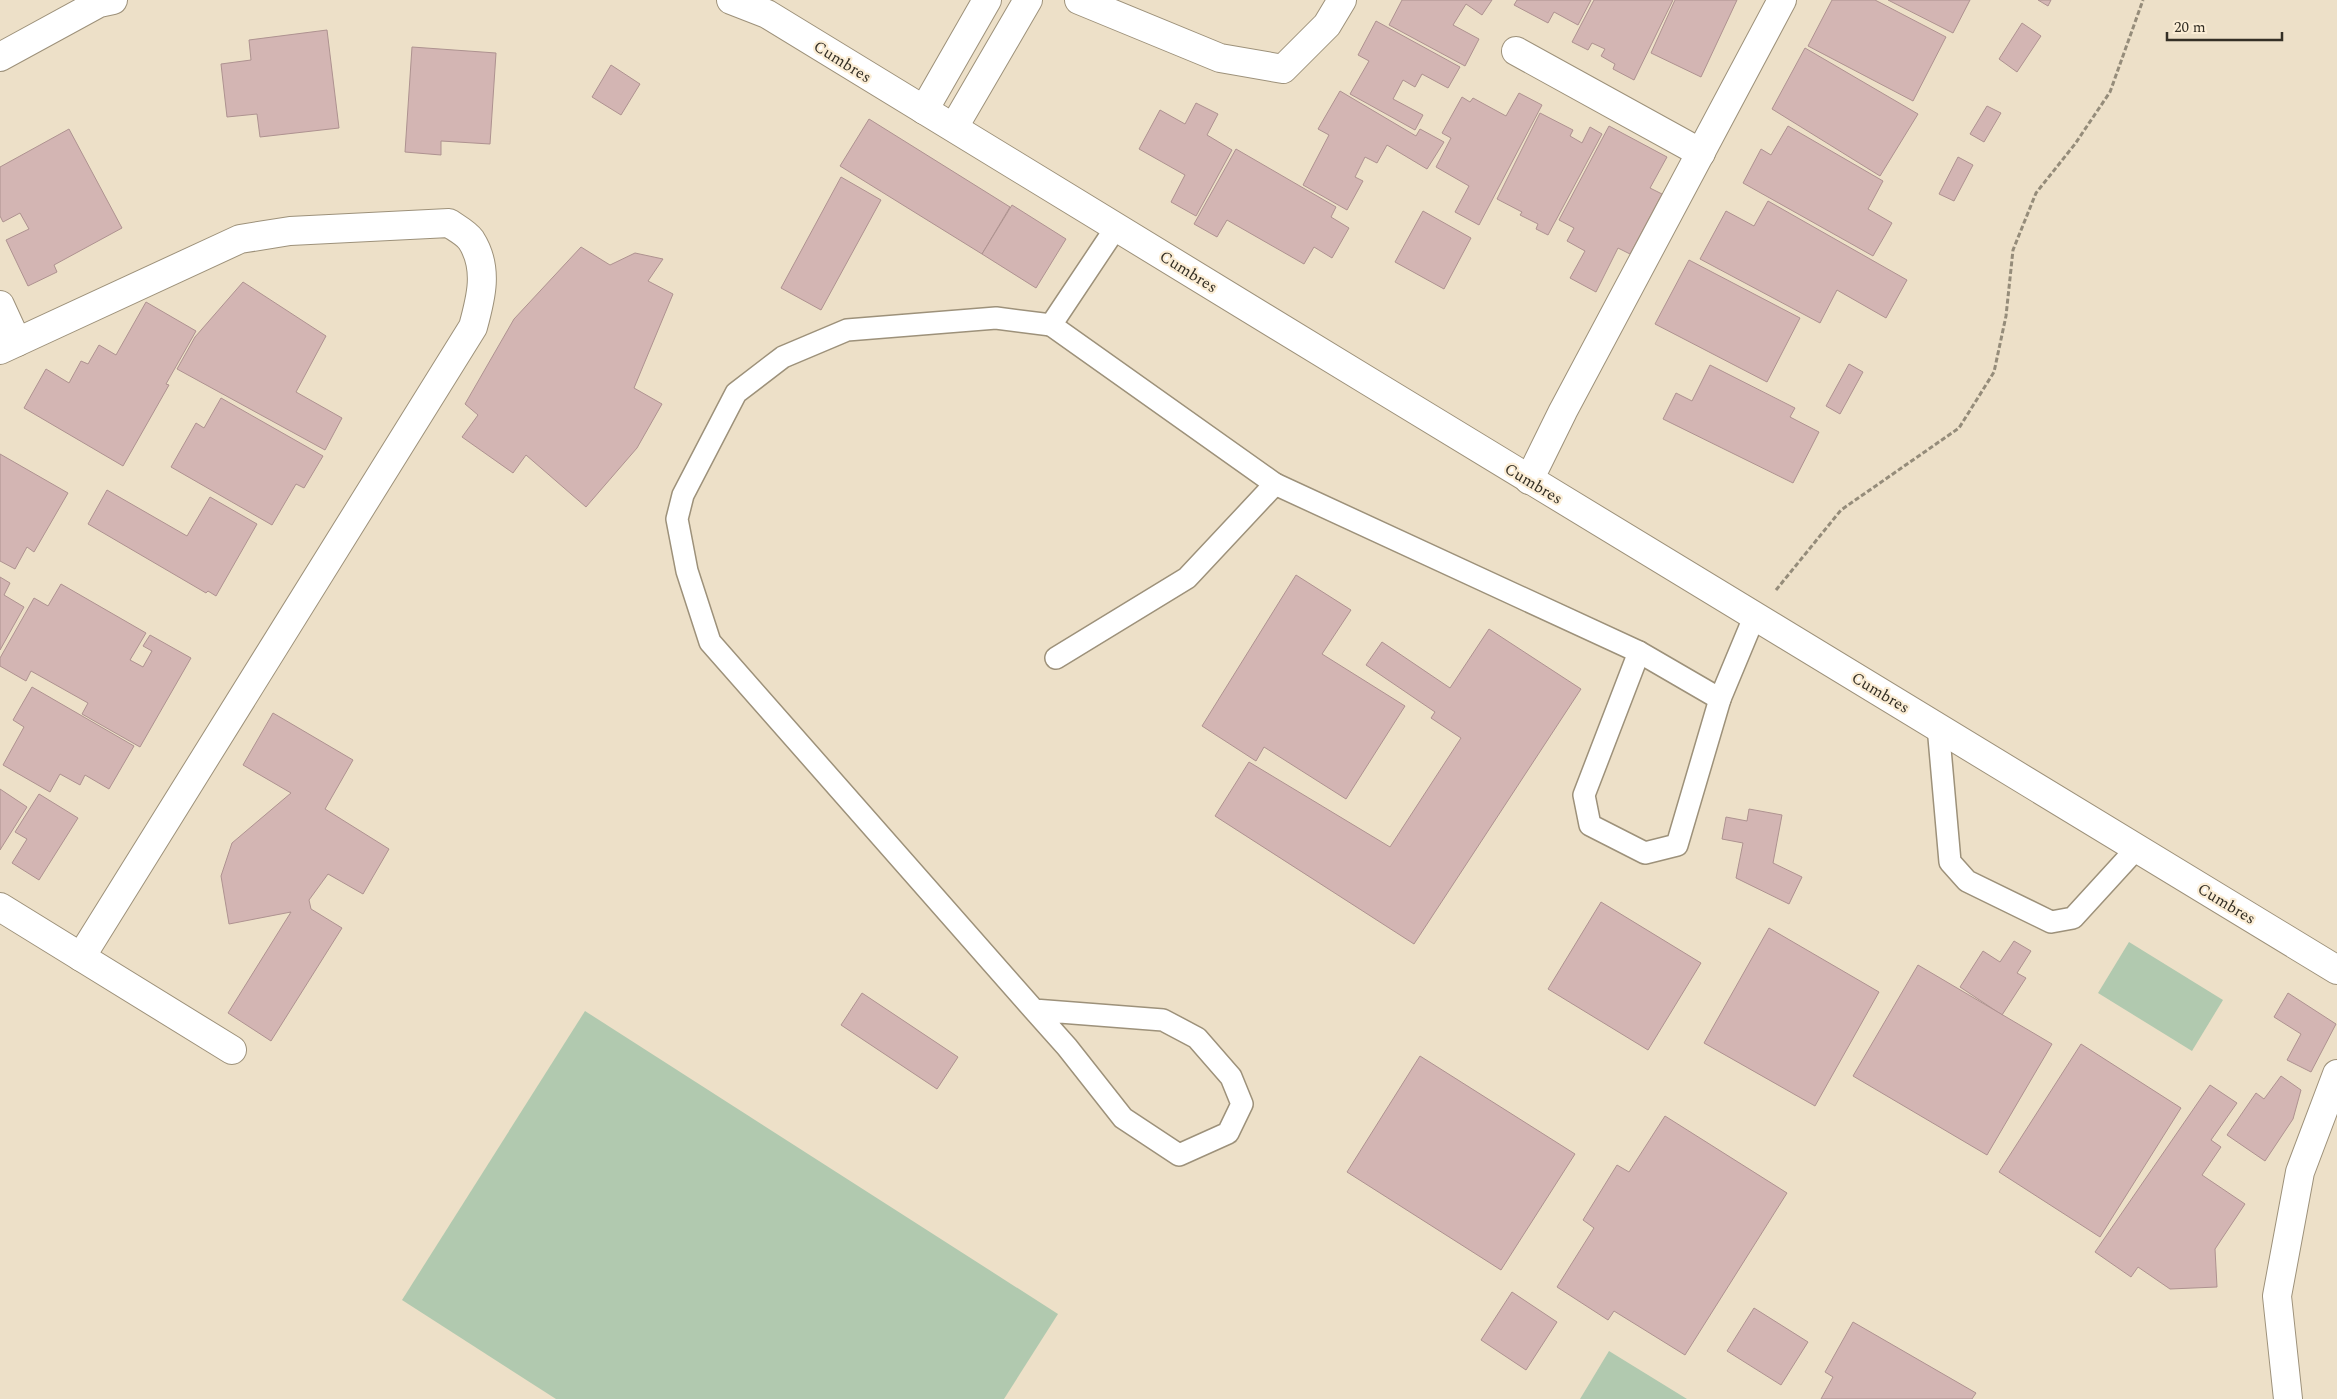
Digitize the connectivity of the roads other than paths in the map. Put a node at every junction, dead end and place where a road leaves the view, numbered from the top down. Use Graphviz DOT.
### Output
graph roads {
  1 [pos="730,0"];
  2 [pos="987,0"];
  3 [pos="1028,0"];
  4 [pos="1078,0"];
  5 [pos="1342,0"];
  6 [pos="1782,0"];
  7 [pos="104,1"];
  8 [pos="1516,51"];
  9 [pos="0,57"];
  10 [pos="924,110"];
  11 [pos="954,127"];
  12 [pos="1701,153"];
  13 [pos="1117,226"];
  14 [pos="0,305"];
  15 [pos="1051,325"];
  16 [pos="8,346"];
  17 [pos="1529,480"];
  18 [pos="1275,484"];
  19 [pos="1755,615"];
  20 [pos="1639,652"];
  21 [pos="1056,658"];
  22 [pos="1720,699"];
  23 [pos="1938,726"];
  24 [pos="2137,848"];
  25 [pos="0,907"];
  26 [pos="81,957"];
  27 [pos="2337,970"];
  28 [pos="1034,1010"];
  29 [pos="232,1050"];
  30 [pos="2337,1074"];
  31 [pos="2288,1399"];
  1 -- 10 [label="street, Cumbres"];
  2 -- 10 [label="street"];
  3 -- 11 [label="street"];
  4 -- 5 [label="street"];
  6 -- 12 [label="street"];
  7 -- 9 [label="street"];
  8 -- 12 [label="street"];
  10 -- 11 [label="street, Cumbres"];
  11 -- 13 [label="street, Cumbres"];
  12 -- 17 [label="street"];
  13 -- 15 [label="lane"];
  13 -- 17 [label="street, Cumbres"];
  14 -- 16 [label="street"];
  15 -- 18 [label="lane"];
  15 -- 28 [label="lane"];
  16 -- 26 [label="street"];
  17 -- 19 [label="street, Cumbres"];
  18 -- 20 [label="lane"];
  18 -- 21 [label="lane"];
  19 -- 22 [label="lane"];
  19 -- 23 [label="street, Cumbres"];
  20 -- 22 [label="lane"];
  20 -- 22 [label="lane"];
  23 -- 24 [label="street, Cumbres"];
  23 -- 24 [label="lane"];
  24 -- 27 [label="street, Cumbres"];
  25 -- 26 [label="street"];
  26 -- 29 [label="street"];
  28 -- 28 [label="lane"];
  30 -- 31 [label="street"];
}
